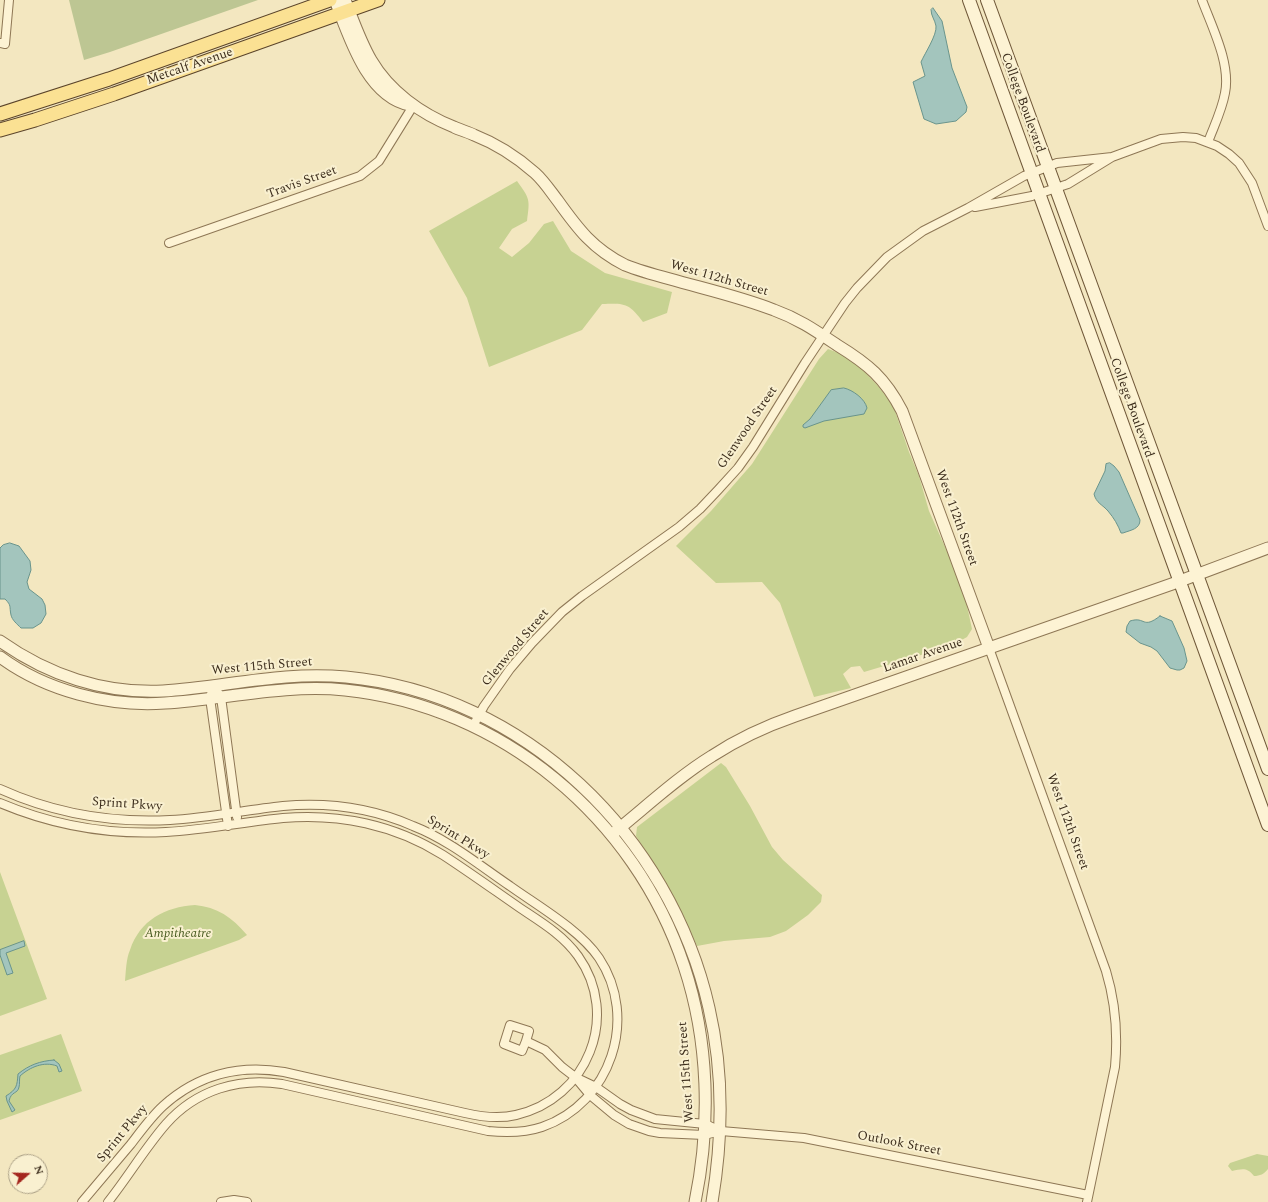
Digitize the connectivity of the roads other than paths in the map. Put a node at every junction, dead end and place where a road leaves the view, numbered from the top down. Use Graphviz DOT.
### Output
graph roads {
  1 [pos="9,0"];
  2 [pos="330,0"];
  3 [pos="335,0"];
  4 [pos="378,0"];
  5 [pos="969,0"];
  6 [pos="987,0"];
  7 [pos="1202,0"];
  8 [pos="345,8"];
  9 [pos="0,43"];
  10 [pos="413,106"];
  11 [pos="0,114"];
  12 [pos="0,130"];
  13 [pos="1208,142"];
  14 [pos="1112,157"];
  15 [pos="1048,167"];
  16 [pos="1032,174"];
  17 [pos="1055,189"];
  18 [pos="1039,194"];
  19 [pos="968,208"];
  20 [pos="1268,226"];
  21 [pos="169,243"];
  22 [pos="823,335"];
  23 [pos="1268,548"];
  24 [pos="1197,574"];
  25 [pos="1179,581"];
  26 [pos="0,641"];
  27 [pos="989,648"];
  28 [pos="0,657"];
  29 [pos="213,685"];
  30 [pos="216,698"];
  31 [pos="479,714"];
  32 [pos="473,726"];
  33 [pos="1268,769"];
  34 [pos="0,789"];
  35 [pos="0,803"];
  36 [pos="236,812"];
  37 [pos="226,814"];
  38 [pos="238,824"];
  39 [pos="1268,825"];
  40 [pos="228,826"];
  41 [pos="620,827"];
  42 [pos="610,835"];
  43 [pos="526,1041"];
  44 [pos="576,1077"];
  45 [pos="596,1087"];
  46 [pos="590,1095"];
  47 [pos="705,1124"];
  48 [pos="721,1131"];
  49 [pos="704,1135"];
  50 [pos="1088,1198"];
  51 [pos="82,1202"];
  52 [pos="108,1202"];
  53 [pos="221,1202"];
  54 [pos="247,1202"];
  55 [pos="695,1202"];
  56 [pos="712,1202"];
  1 -- 9 [label="street"];
  2 -- 11 [label="main road, Metcalf Avenue"];
  3 -- 8 [label="street, West 112th Street"];
  4 -- 8 [label="main road, Metcalf Avenue"];
  5 -- 16 [label="main road, College Boulevard"];
  6 -- 15 [label="main road, College Boulevard"];
  7 -- 13 [label="street"];
  8 -- 10 [label="street, West 112th Street"];
  8 -- 12 [label="main road, Metcalf Avenue"];
  10 -- 21 [label="street, Travis Street"];
  10 -- 22 [label="street, West 112th Street"];
  13 -- 14 [label="street, Glenwood Street"];
  13 -- 20 [label="street, Glenwood Street"];
  14 -- 15 [label="street, Glenwood Street"];
  14 -- 17 [label="street, Glenwood Street"];
  15 -- 16 [label="street, Glenwood Street"];
  15 -- 17 [label="main road, College Boulevard"];
  16 -- 18 [label="main road, College Boulevard"];
  16 -- 19 [label="street, Glenwood Street"];
  17 -- 18 [label="street, Glenwood Street"];
  17 -- 24 [label="main road, College Boulevard"];
  18 -- 19 [label="street, Glenwood Street"];
  18 -- 25 [label="main road, College Boulevard"];
  19 -- 22 [label="street, Glenwood Street"];
  22 -- 27 [label="street, West 112th Street"];
  22 -- 31 [label="street, Glenwood Street"];
  23 -- 24 [label="street, Lamar Avenue"];
  24 -- 25 [label="street, Lamar Avenue"];
  24 -- 33 [label="main road, College Boulevard"];
  25 -- 27 [label="street, Lamar Avenue"];
  25 -- 39 [label="main road, College Boulevard"];
  26 -- 29 [label="street, West 115th Street"];
  27 -- 41 [label="street, Lamar Avenue"];
  27 -- 50 [label="street, West 112th Street"];
  28 -- 30 [label="street, West 115th Street"];
  29 -- 30 [label="street"];
  29 -- 31 [label="street, West 115th Street"];
  30 -- 32 [label="street, West 115th Street"];
  30 -- 36 [label="street"];
  30 -- 37 [label="street"];
  31 -- 32 [label="street, Glenwood Street"];
  31 -- 41 [label="street, West 115th Street"];
  32 -- 42 [label="street, West 115th Street"];
  34 -- 37 [label="street, Sprint Pkwy"];
  35 -- 40 [label="street, Sprint Pkwy"];
  36 -- 37 [label="street, Sprint Pkwy"];
  36 -- 38 [label="street"];
  36 -- 45 [label="street, Sprint Pkwy"];
  37 -- 40 [label="street"];
  38 -- 40 [label="street, Sprint Pkwy"];
  38 -- 44 [label="street, Sprint Pkwy"];
  41 -- 42 [label="street, Lamar Avenue"];
  41 -- 48 [label="street, West 115th Street"];
  42 -- 47 [label="street, West 115th Street"];
  43 -- 44 [label="street"];
  44 -- 45 [label="street"];
  44 -- 46 [label="street"];
  44 -- 51 [label="street, Sprint Pkwy"];
  45 -- 46 [label="street, Sprint Pkwy"];
  45 -- 47 [label="street"];
  46 -- 49 [label="street"];
  46 -- 52 [label="street, Sprint Pkwy"];
  47 -- 48 [label="street"];
  47 -- 49 [label="street, West 115th Street"];
  48 -- 49 [label="street, Outlook Street"];
  48 -- 50 [label="street, Outlook Street"];
  48 -- 56 [label="street, West 115th Street"];
  49 -- 55 [label="street, West 115th Street"];
  53 -- 54 [label="street"];
}
